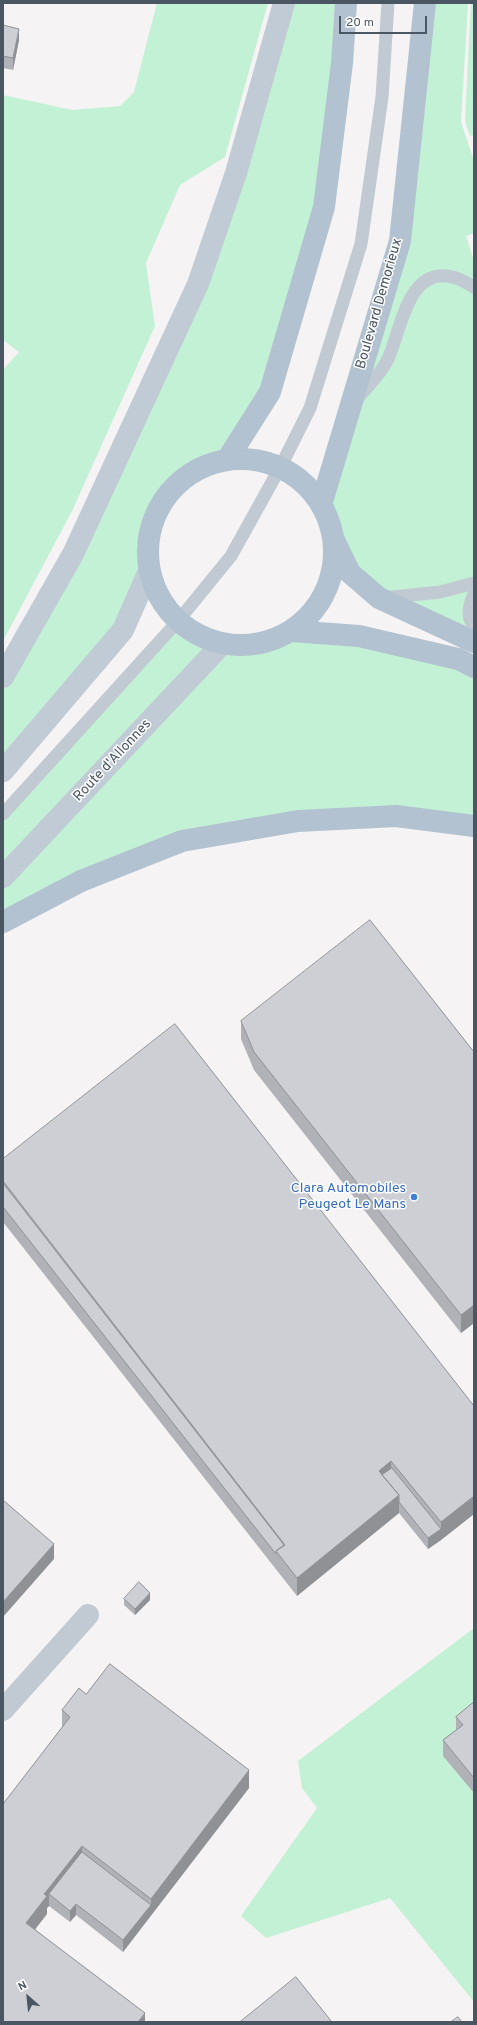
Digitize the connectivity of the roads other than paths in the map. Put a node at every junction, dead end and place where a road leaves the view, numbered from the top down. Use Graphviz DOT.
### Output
graph roads {
  1 [pos="284,3"];
  2 [pos="346,3"];
  3 [pos="388,3"];
  4 [pos="425,3"];
  5 [pos="474,287"];
  6 [pos="350,407"];
  7 [pos="227,460"];
  8 [pos="281,466"];
  9 [pos="321,505"];
  10 [pos="333,538"];
  11 [pos="150,571"];
  12 [pos="474,583"];
  13 [pos="474,594"];
  14 [pos="379,598"];
  15 [pos="178,621"];
  16 [pos="474,625"];
  17 [pos="291,631"];
  18 [pos="474,642"];
  19 [pos="222,644"];
  20 [pos="474,667"];
  21 [pos="3,677"];
  22 [pos="3,771"];
  23 [pos="3,814"];
  24 [pos="474,826"];
  25 [pos="3,877"];
  26 [pos="3,922"];
  27 [pos="88,1615"];
  28 [pos="3,1710"];
  1 -- 21 [label="main road"];
  2 -- 7 [label="main road"];
  3 -- 8 [label="lane"];
  4 -- 6 [label="main road, Boulevard Demorieux"];
  5 -- 6 [label="lane"];
  6 -- 9 [label="main road, Boulevard Demorieux"];
  7 -- 8 [label="main road"];
  7 -- 11 [label="main road"];
  8 -- 9 [label="main road"];
  8 -- 15 [label="lane"];
  9 -- 10 [label="main road"];
  10 -- 14 [label="main road"];
  10 -- 17 [label="main road"];
  11 -- 15 [label="main road"];
  11 -- 22 [label="main road"];
  12 -- 14 [label="lane"];
  13 -- 16 [label="lane"];
  14 -- 18 [label="main road"];
  15 -- 19 [label="main road"];
  15 -- 23 [label="lane"];
  17 -- 19 [label="main road"];
  17 -- 20 [label="main road"];
  19 -- 25 [label="main road, Route d'Allonnes"];
  24 -- 26 [label="main road"];
  27 -- 28 [label="street"];
}
